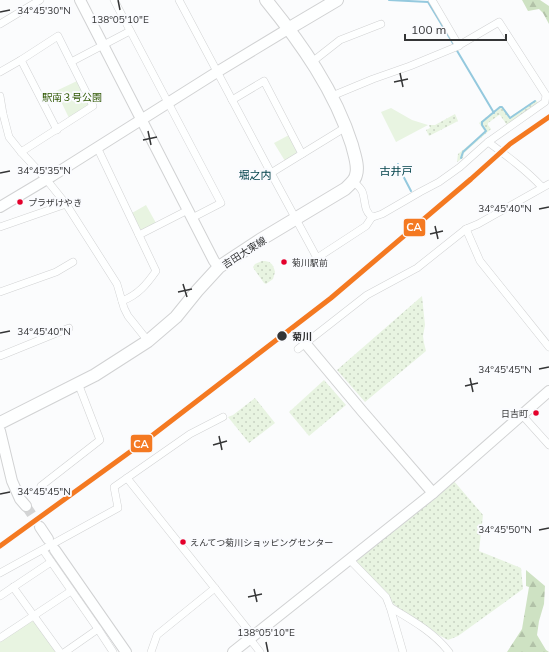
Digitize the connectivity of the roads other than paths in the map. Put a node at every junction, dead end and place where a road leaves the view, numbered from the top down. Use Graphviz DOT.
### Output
graph roads {
  1 [pos="40,0"];
  2 [pos="80,0"];
  3 [pos="114,0"];
  4 [pos="180,0"];
  5 [pos="266,0"];
  6 [pos="337,0"];
  7 [pos="432,0"];
  8 [pos="0,24"];
  9 [pos="381,24"];
  10 [pos="288,29"];
  11 [pos="130,31"];
  12 [pos="104,45"];
  13 [pos="456,47"];
  14 [pos="21,60"];
  15 [pos="72,62"];
  16 [pos="312,62"];
  17 [pos="0,72"];
  18 [pos="217,72"];
  19 [pos="0,96"];
  20 [pos="332,96"];
  21 [pos="232,100"];
  22 [pos="168,103"];
  23 [pos="141,120"];
  24 [pos="346,127"];
  25 [pos="57,130"];
  26 [pos="488,142"];
  27 [pos="97,148"];
  28 [pos="21,152"];
  29 [pos="302,154"];
  30 [pos="271,173"];
  31 [pos="46,179"];
  32 [pos="353,181"];
  33 [pos="549,184"];
  34 [pos="542,188"];
  35 [pos="66,204"];
  36 [pos="0,207"];
  37 [pos="190,214"];
  38 [pos="372,217"];
  39 [pos="295,219"];
  40 [pos="0,227"];
  41 [pos="466,229"];
  42 [pos="139,235"];
  43 [pos="74,262"];
  44 [pos="219,267"];
  45 [pos="0,292"];
  46 [pos="122,301"];
  47 [pos="69,328"];
  48 [pos="148,341"];
  49 [pos="302,346"];
  50 [pos="549,348"];
  51 [pos="0,356"];
  52 [pos="78,383"];
  53 [pos="549,391"];
  54 [pos="522,415"];
  55 [pos="223,417"];
  56 [pos="0,423"];
  57 [pos="0,431"];
  58 [pos="549,445"];
  59 [pos="127,478"];
  60 [pos="41,486"];
  61 [pos="433,493"];
  62 [pos="26,506"];
  63 [pos="40,527"];
  64 [pos="48,539"];
  65 [pos="43,550"];
  66 [pos="55,550"];
  67 [pos="350,560"];
  68 [pos="51,562"];
  69 [pos="0,573"];
  70 [pos="13,587"];
  71 [pos="215,588"];
  72 [pos="71,591"];
  73 [pos="0,596"];
  74 [pos="390,607"];
  75 [pos="35,616"];
  76 [pos="98,629"];
  77 [pos="251,637"];
  78 [pos="0,638"];
  79 [pos="60,652"];
  80 [pos="65,652"];
  81 [pos="113,652"];
  82 [pos="126,652"];
  83 [pos="151,652"];
  84 [pos="233,652"];
  85 [pos="260,652"];
  86 [pos="403,652"];
  87 [pos="448,652"];
  1 -- 8 [label="street"];
  2 -- 12 [label="street"];
  3 -- 11 [label="street"];
  4 -- 18 [label="street"];
  5 -- 10 [label="main road"];
  6 -- 10 [label="main road"];
  7 -- 13 [label="street"];
  9 -- 16 [label="street"];
  10 -- 16 [label="main road"];
  10 -- 18 [label="street"];
  11 -- 12 [label="street"];
  11 -- 22 [label="street"];
  12 -- 15 [label="street"];
  12 -- 23 [label="street"];
  13 -- 20 [label="street"];
  13 -- 26 [label="street"];
  14 -- 15 [label="street"];
  14 -- 17 [label="street"];
  14 -- 25 [label="street"];
  15 -- 25 [label="street"];
  16 -- 20 [label="main road"];
  18 -- 21 [label="street"];
  18 -- 22 [label="street"];
  19 -- 28 [label="street"];
  20 -- 24 [label="main road"];
  21 -- 29 [label="street"];
  21 -- 30 [label="street"];
  22 -- 23 [label="street"];
  22 -- 37 [label="street"];
  23 -- 27 [label="street"];
  23 -- 37 [label="street"];
  24 -- 29 [label="street"];
  24 -- 32 [label="main road"];
  25 -- 28 [label="street"];
  26 -- 34 [label="street"];
  26 -- 38 [label="street"];
  27 -- 31 [label="street"];
  27 -- 42 [label="street"];
  28 -- 31 [label="street"];
  29 -- 30 [label="street"];
  30 -- 39 [label="street"];
  31 -- 35 [label="street"];
  31 -- 36 [label="street"];
  32 -- 38 [label="street"];
  32 -- 39 [label="main road, 吉田大東線"];
  33 -- 34 [label="street"];
  34 -- 41 [label="street"];
  35 -- 40 [label="street"];
  35 -- 46 [label="street"];
  37 -- 42 [label="street"];
  37 -- 44 [label="street"];
  38 -- 39 [label="street"];
  39 -- 44 [label="main road, 吉田大東線"];
  41 -- 49 [label="street"];
  41 -- 50 [label="street"];
  42 -- 46 [label="street"];
  43 -- 45 [label="street"];
  44 -- 48 [label="main road, 吉田大東線"];
  46 -- 48 [label="street"];
  47 -- 51 [label="street"];
  48 -- 52 [label="main road, 吉田大東線"];
  49 -- 61 [label="street"];
  52 -- 56 [label="main road, 吉田大東線"];
  52 -- 60 [label="street"];
  53 -- 54 [label="street"];
  54 -- 58 [label="street"];
  54 -- 61 [label="street"];
  55 -- 59 [label="street"];
  57 -- 62 [label="street"];
  59 -- 65 [label="street"];
  59 -- 71 [label="street"];
  61 -- 67 [label="street"];
  63 -- 64 [label="street"];
  65 -- 68 [label="street"];
  65 -- 69 [label="street"];
  66 -- 82 [label="street"];
  67 -- 74 [label="street"];
  67 -- 77 [label="street"];
  68 -- 70 [label="street"];
  68 -- 72 [label="street"];
  70 -- 73 [label="street"];
  70 -- 75 [label="street"];
  71 -- 77 [label="street"];
  71 -- 83 [label="street"];
  72 -- 75 [label="street"];
  72 -- 76 [label="street"];
  74 -- 86 [label="street"];
  74 -- 87 [label="street"];
  75 -- 78 [label="street"];
  75 -- 79 [label="street"];
  76 -- 80 [label="street"];
  76 -- 81 [label="street"];
  77 -- 84 [label="street"];
  77 -- 85 [label="street"];
}
